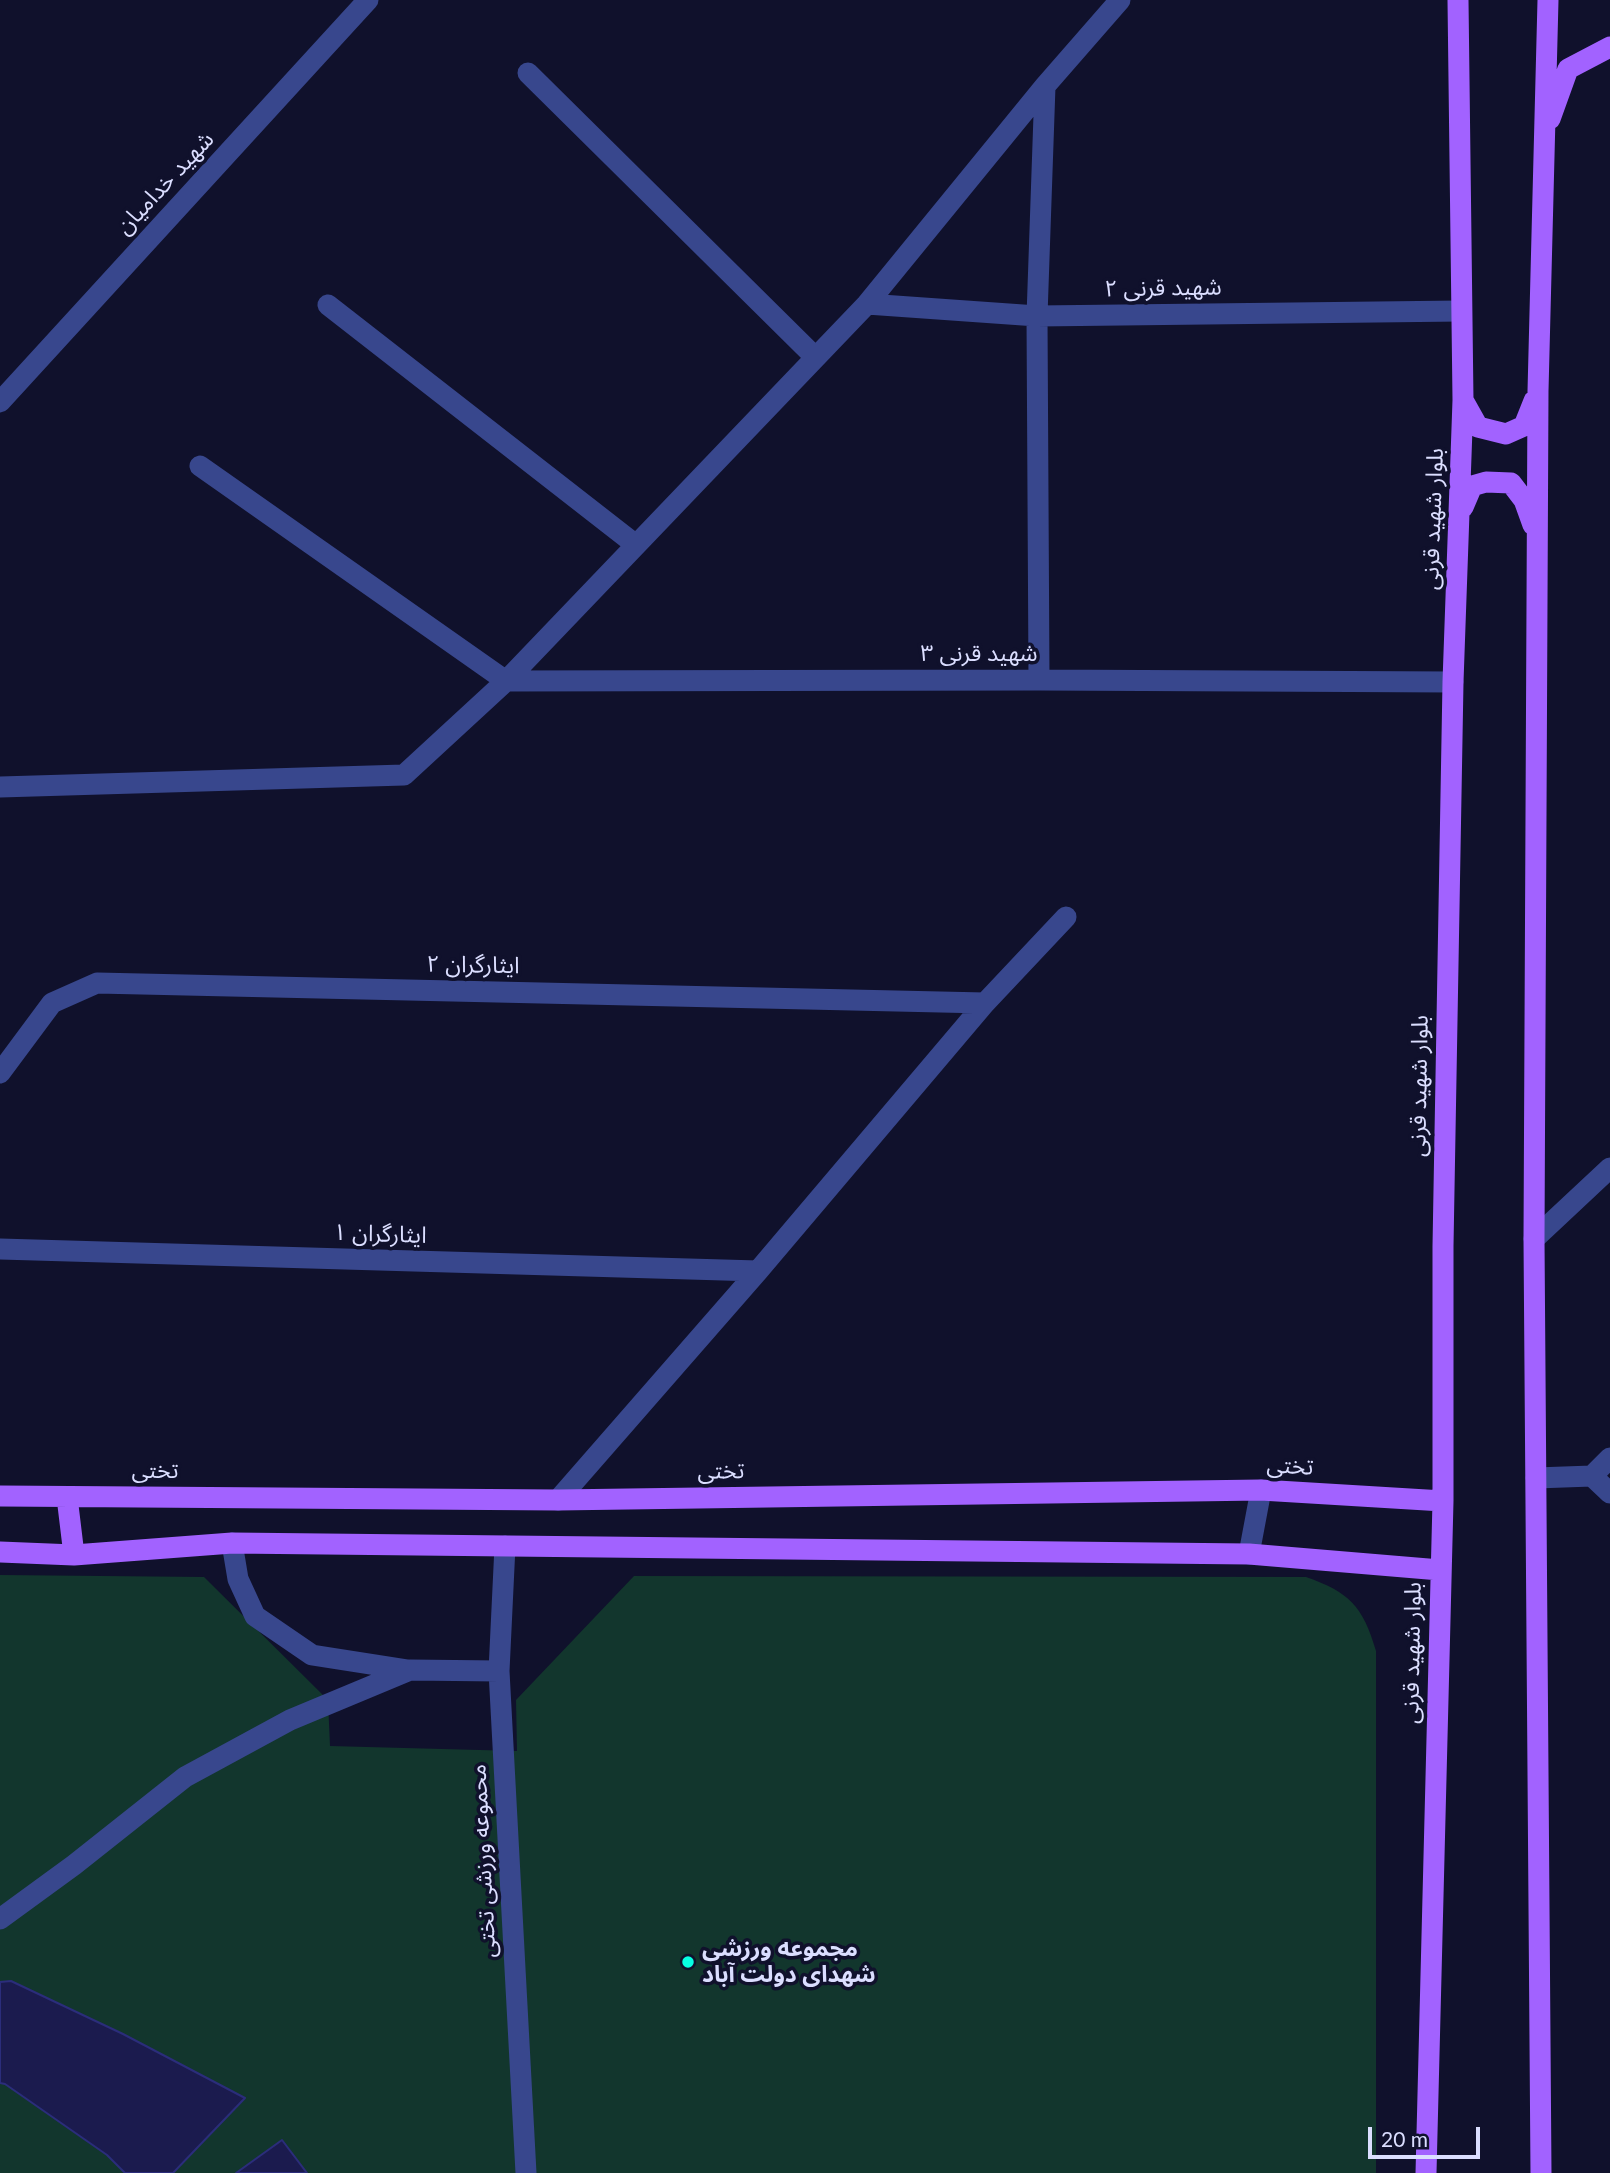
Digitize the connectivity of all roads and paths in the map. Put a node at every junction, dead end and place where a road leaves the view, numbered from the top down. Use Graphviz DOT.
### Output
graph roads {
  1 [pos="369,0"];
  2 [pos="1120,0"];
  3 [pos="1458,0"];
  4 [pos="1548,0"];
  5 [pos="1610,47"];
  6 [pos="528,73"];
  7 [pos="1045,86"];
  8 [pos="1543,138"];
  9 [pos="867,304"];
  10 [pos="328,305"];
  11 [pos="1461,311"];
  12 [pos="1037,316"];
  13 [pos="815,357"];
  14 [pos="1538,391"];
  15 [pos="1463,400"];
  16 [pos="0,402"];
  17 [pos="200,466"];
  18 [pos="1459,527"];
  19 [pos="1537,541"];
  20 [pos="636,545"];
  21 [pos="1039,680"];
  22 [pos="506,681"];
  23 [pos="1453,682"];
  24 [pos="0,787"];
  25 [pos="1066,917"];
  26 [pos="985,1003"];
  27 [pos="0,1073"];
  28 [pos="1610,1168"];
  29 [pos="1534,1239"];
  30 [pos="0,1249"];
  31 [pos="758,1271"];
  32 [pos="1610,1458"];
  33 [pos="1592,1476"];
  34 [pos="1536,1478"];
  35 [pos="1261,1490"];
  36 [pos="1610,1493"];
  37 [pos="0,1496"];
  38 [pos="66,1497"];
  39 [pos="558,1500"];
  40 [pos="1443,1502"];
  41 [pos="232,1543"];
  42 [pos="505,1546"];
  43 [pos="0,1552"];
  44 [pos="1249,1554"];
  45 [pos="74,1555"];
  46 [pos="1440,1570"];
  47 [pos="410,1670"];
  48 [pos="499,1671"];
  49 [pos="0,1919"];
  50 [pos="526,2173"];
  51 [pos="1426,2173"];
  52 [pos="1541,2173"];
  1 -- 16 [label="street, شهید خدامیان"];
  2 -- 7 [label="street"];
  3 -- 11 [label="main road, بلوار شهید قرنی"];
  4 -- 8 [label="main road"];
  5 -- 8 [label="main road"];
  6 -- 13 [label="street"];
  7 -- 9 [label="street"];
  7 -- 12 [label="street"];
  8 -- 14 [label="main road"];
  9 -- 12 [label="street, شهید قرنی ۲"];
  9 -- 13 [label="street"];
  10 -- 20 [label="street"];
  11 -- 12 [label="street, شهید قرنی ۲"];
  11 -- 15 [label="main road, بلوار شهید قرنی"];
  12 -- 21 [label="street"];
  13 -- 20 [label="street"];
  14 -- 15 [label="main road"];
  14 -- 19 [label="main road"];
  15 -- 18 [label="main road, بلوار شهید قرنی"];
  17 -- 22 [label="street"];
  18 -- 19 [label="main road"];
  18 -- 23 [label="main road, بلوار شهید قرنی"];
  19 -- 29 [label="main road"];
  20 -- 22 [label="street"];
  21 -- 22 [label="street, شهید قرنی ۳"];
  21 -- 23 [label="street, شهید قرنی ۳"];
  22 -- 24 [label="street"];
  23 -- 40 [label="main road, بلوار شهید قرنی"];
  25 -- 26 [label="street"];
  26 -- 27 [label="street, ایثارگران ۲"];
  26 -- 31 [label="street"];
  28 -- 29 [label="street"];
  29 -- 34 [label="main road"];
  30 -- 31 [label="street, ایثارگران ۱"];
  31 -- 39 [label="street"];
  32 -- 33 [label="street"];
  33 -- 34 [label="street"];
  33 -- 36 [label="street"];
  34 -- 52 [label="main road"];
  35 -- 39 [label="main road, تختی"];
  35 -- 40 [label="main road, تختی"];
  35 -- 44 [label="street"];
  37 -- 38 [label="main road, تختی"];
  38 -- 39 [label="main road, تختی"];
  38 -- 45 [label="main road"];
  40 -- 46 [label="main road, بلوار شهید قرنی"];
  41 -- 42 [label="main road"];
  41 -- 45 [label="main road"];
  41 -- 47 [label="street"];
  42 -- 44 [label="main road"];
  42 -- 48 [label="street, محموعه ورزشی تختی"];
  43 -- 45 [label="main road"];
  44 -- 46 [label="main road"];
  46 -- 51 [label="main road, بلوار شهید قرنی"];
  47 -- 48 [label="street"];
  47 -- 49 [label="street"];
  48 -- 50 [label="street, محموعه ورزشی تختی"];
}
